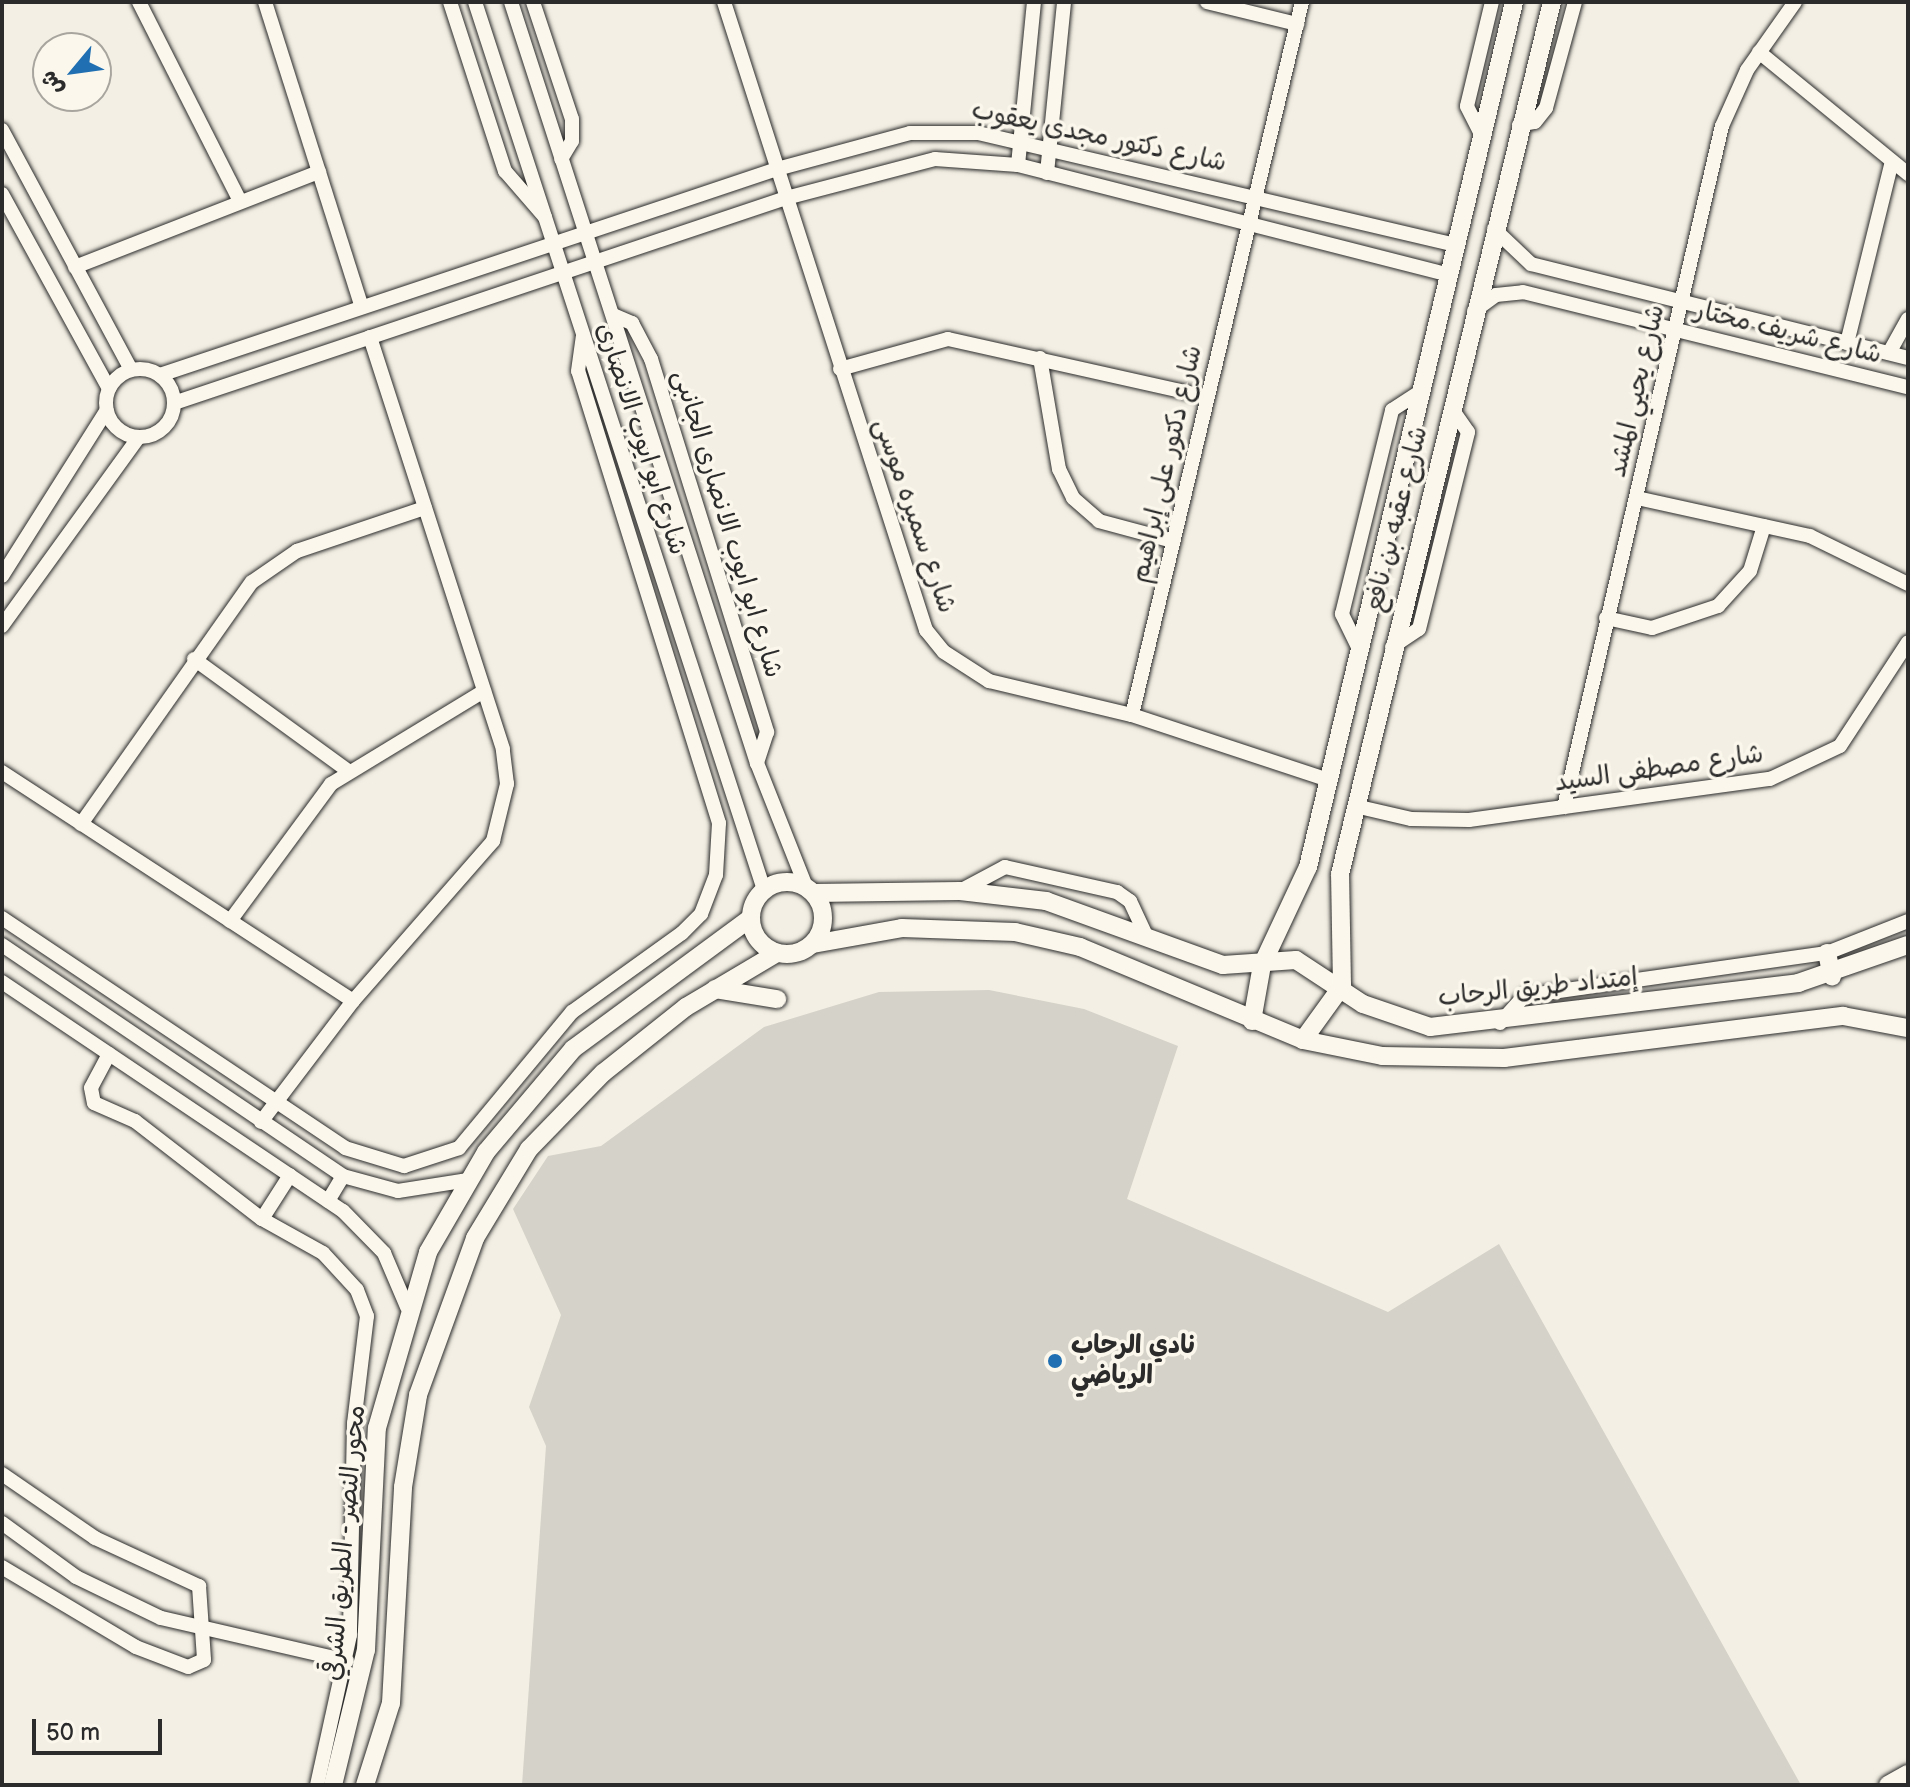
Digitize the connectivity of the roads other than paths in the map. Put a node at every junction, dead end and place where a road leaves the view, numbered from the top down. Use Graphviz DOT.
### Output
graph roads {
  1 [pos="139,2"];
  2 [pos="265,2"];
  3 [pos="450,2"];
  4 [pos="475,2"];
  5 [pos="511,2"];
  6 [pos="533,2"];
  7 [pos="724,2"];
  8 [pos="1034,2"];
  9 [pos="1064,2"];
  10 [pos="1207,2"];
  11 [pos="1302,2"];
  12 [pos="1492,2"];
  13 [pos="1514,2"];
  14 [pos="1552,2"];
  15 [pos="1575,2"];
  16 [pos="1795,2"];
  17 [pos="1238,6"];
  18 [pos="1297,24"];
  19 [pos="1759,52"];
  20 [pos="1519,125"];
  21 [pos="2,130"];
  22 [pos="1481,134"];
  23 [pos="1020,142"];
  24 [pos="1050,149"];
  25 [pos="561,159"];
  26 [pos="1892,161"];
  27 [pos="1018,165"];
  28 [pos="777,169"];
  29 [pos="319,172"];
  30 [pos="1047,173"];
  31 [pos="1908,174"];
  32 [pos="2,194"];
  33 [pos="1256,195"];
  34 [pos="786,198"];
  35 [pos="240,201"];
  36 [pos="545,217"];
  37 [pos="1249,224"];
  38 [pos="1494,229"];
  39 [pos="586,233"];
  40 [pos="553,243"];
  41 [pos="1453,244"];
  42 [pos="595,261"];
  43 [pos="75,267"];
  44 [pos="562,272"];
  45 [pos="1446,274"];
  46 [pos="1681,301"];
  47 [pos="362,307"];
  48 [pos="1474,311"];
  49 [pos="613,315"];
  50 [pos="1908,319"];
  51 [pos="1675,330"];
  52 [pos="370,337"];
  53 [pos="583,337"];
  54 [pos="1847,343"];
  55 [pos="1889,353"];
  56 [pos="1040,358"];
  57 [pos="1908,358"];
  58 [pos="840,369"];
  59 [pos="131,370"];
  60 [pos="160,375"];
  61 [pos="1908,387"];
  62 [pos="109,389"];
  63 [pos="1208,397"];
  64 [pos="174,403"];
  65 [pos="107,410"];
  66 [pos="139,437"];
  67 [pos="1637,498"];
  68 [pos="425,508"];
  69 [pos="1764,526"];
  70 [pos="1173,541"];
  71 [pos="2,576"];
  72 [pos="1908,584"];
  73 [pos="1606,618"];
  74 [pos="2,626"];
  75 [pos="1908,642"];
  76 [pos="194,659"];
  77 [pos="484,691"];
  78 [pos="1132,715"];
  79 [pos="719,755"];
  80 [pos="703,761"];
  81 [pos="757,763"];
  82 [pos="347,770"];
  83 [pos="2,772"];
  84 [pos="1328,780"];
  85 [pos="1355,806"];
  86 [pos="1564,807"];
  87 [pos="81,824"];
  88 [pos="1308,867"];
  89 [pos="1340,874"];
  90 [pos="764,890"];
  91 [pos="810,890"];
  92 [pos="960,891"];
  93 [pos="2,918"];
  94 [pos="751,918"];
  95 [pos="230,921"];
  96 [pos="1908,921"];
  97 [pos="1145,933"];
  98 [pos="813,944"];
  99 [pos="2,945"];
  100 [pos="1908,945"];
  101 [pos="777,953"];
  102 [pos="1827,953"];
  103 [pos="1262,965"];
  104 [pos="1832,976"];
  105 [pos="2,982"];
  106 [pos="1342,986"];
  107 [pos="715,989"];
  108 [pos="777,999"];
  109 [pos="353,1001"];
  110 [pos="1252,1021"];
  111 [pos="1499,1023"];
  112 [pos="1908,1028"];
  113 [pos="1303,1040"];
  114 [pos="109,1054"];
  115 [pos="207,1086"];
  116 [pos="277,1099"];
  117 [pos="195,1111"];
  118 [pos="261,1122"];
  119 [pos="290,1175"];
  120 [pos="343,1176"];
  121 [pos="468,1180"];
  122 [pos="328,1201"];
  123 [pos="262,1219"];
  124 [pos="407,1307"];
  125 [pos="2,1474"];
  126 [pos="362,1474"];
  127 [pos="2,1523"];
  128 [pos="2,1567"];
  129 [pos="205,1632"];
  130 [pos="347,1661"];
  131 [pos="1908,1774"];
  132 [pos="317,1785"];
  133 [pos="333,1785"];
  134 [pos="365,1785"];
  135 [pos="1888,1785"];
  1 -- 35 [label="street"];
  2 -- 29 [label="street"];
  3 -- 36 [label="street"];
  4 -- 36 [label="street, شارع ابو ايوب الانصارى"];
  5 -- 25 [label="street, شارع ابو ايوب الانصارى"];
  6 -- 25 [label="street"];
  7 -- 28 [label="street, شارع سميره موسى"];
  8 -- 23 [label="street"];
  9 -- 24 [label="street"];
  10 -- 17 [label="street"];
  11 -- 18 [label="street, شارع دكتور على إبراهيم"];
  12 -- 22 [label="street"];
  13 -- 22 [label="street, شارع عقبه بن نافع"];
  14 -- 20 [label="street, شارع عقبه بن نافع"];
  15 -- 20 [label="street"];
  16 -- 19 [label="street, شارع يحيي المشد"];
  17 -- 18 [label="street"];
  18 -- 33 [label="street, شارع دكتور على إبراهيم"];
  19 -- 26 [label="street"];
  19 -- 46 [label="street, شارع يحيي المشد"];
  20 -- 38 [label="street, شارع عقبه بن نافع"];
  21 -- 43 [label="street"];
  22 -- 41 [label="street, شارع عقبه بن نافع"];
  23 -- 24 [label="street, شارع دكتور مجدى يعقوب"];
  23 -- 27 [label="street"];
  23 -- 28 [label="street, شارع دكتور مجدى يعقوب"];
  24 -- 30 [label="street"];
  24 -- 33 [label="street, شارع دكتور مجدى يعقوب"];
  25 -- 39 [label="street, شارع ابو ايوب الانصارى"];
  26 -- 31 [label="street"];
  26 -- 54 [label="street"];
  27 -- 30 [label="street, شارع دكتور مجدى يعقوب"];
  27 -- 34 [label="street, شارع دكتور مجدى يعقوب"];
  28 -- 34 [label="street, شارع سميره موسى"];
  28 -- 39 [label="street, شارع دكتور مجدى يعقوب"];
  29 -- 35 [label="street"];
  29 -- 47 [label="street"];
  30 -- 37 [label="street, شارع دكتور مجدى يعقوب"];
  32 -- 62 [label="street"];
  33 -- 37 [label="street, شارع دكتور على إبراهيم"];
  33 -- 41 [label="street, شارع دكتور مجدى يعقوب"];
  34 -- 42 [label="street, شارع دكتور مجدى يعقوب"];
  34 -- 58 [label="street, شارع سميره موسى"];
  35 -- 43 [label="street"];
  36 -- 40 [label="street, شارع ابو ايوب الانصارى"];
  37 -- 45 [label="street, شارع دكتور مجدى يعقوب"];
  37 -- 63 [label="street, شارع دكتور على إبراهيم"];
  38 -- 46 [label="street, شارع شريف مختار"];
  38 -- 48 [label="street, شارع عقبه بن نافع"];
  39 -- 40 [label="street, شارع دكتور مجدى يعقوب"];
  39 -- 42 [label="street, شارع ابو ايوب الانصارى"];
  40 -- 44 [label="street, شارع ابو ايوب الانصارى"];
  40 -- 47 [label="street, شارع دكتور مجدى يعقوب"];
  41 -- 45 [label="street, شارع عقبه بن نافع"];
  42 -- 44 [label="street, شارع دكتور مجدى يعقوب"];
  42 -- 49 [label="street, شارع ابو ايوب الانصارى"];
  43 -- 59 [label="street"];
  44 -- 52 [label="street, شارع دكتور مجدى يعقوب"];
  44 -- 53 [label="street, شارع ابو ايوب الانصارى"];
  45 -- 84 [label="street, شارع عقبه بن نافع"];
  46 -- 51 [label="street, شارع يحيي المشد"];
  46 -- 54 [label="street, شارع شريف مختار"];
  47 -- 60 [label="street, شارع دكتور مجدى يعقوب"];
  48 -- 51 [label="street, شارع شريف مختار"];
  48 -- 85 [label="street, شارع عقبه بن نافع"];
  49 -- 81 [label="street, شارع ابو ايوب الانصارى"];
  49 -- 81 [label="street, شارع ابو ايوب الانصارى الجانبى"];
  50 -- 55 [label="street"];
  51 -- 61 [label="street, شارع شريف مختار"];
  51 -- 67 [label="street, شارع يحيي المشد"];
  52 -- 64 [label="street, شارع دكتور مجدى يعقوب"];
  52 -- 68 [label="street"];
  53 -- 79 [label="street, شارع ابو ايوب الانصارى"];
  53 -- 80 [label="street"];
  54 -- 55 [label="street, شارع شريف مختار"];
  55 -- 57 [label="street, شارع شريف مختار"];
  56 -- 58 [label="street"];
  56 -- 63 [label="street"];
  56 -- 70 [label="street"];
  58 -- 78 [label="street, شارع سميره موسى"];
  59 -- 60 [label="street"];
  59 -- 62 [label="street"];
  60 -- 64 [label="street"];
  62 -- 65 [label="street"];
  63 -- 70 [label="street, شارع دكتور على إبراهيم"];
  64 -- 66 [label="street"];
  65 -- 66 [label="street"];
  65 -- 71 [label="street"];
  66 -- 74 [label="street"];
  67 -- 69 [label="street"];
  67 -- 73 [label="street, شارع يحيي المشد"];
  68 -- 76 [label="street"];
  68 -- 77 [label="street"];
  69 -- 72 [label="street"];
  69 -- 73 [label="street"];
  70 -- 78 [label="street, شارع دكتور على إبراهيم"];
  73 -- 86 [label="street, شارع يحيي المشد"];
  75 -- 86 [label="street, شارع مصطفى السيد"];
  76 -- 82 [label="street"];
  76 -- 87 [label="street"];
  77 -- 82 [label="street"];
  77 -- 109 [label="street"];
  78 -- 84 [label="street, شارع سميره موسى"];
  79 -- 80 [label="street"];
  79 -- 90 [label="street, شارع ابو ايوب الانصارى"];
  80 -- 116 [label="street"];
  81 -- 91 [label="street, شارع ابو ايوب الانصارى"];
  82 -- 95 [label="street"];
  83 -- 87 [label="street"];
  84 -- 88 [label="street, شارع عقبه بن نافع"];
  85 -- 86 [label="street, شارع مصطفى السيد"];
  85 -- 89 [label="street, شارع عقبه بن نافع"];
  87 -- 95 [label="street"];
  88 -- 89 [label="street"];
  88 -- 103 [label="street, شارع عقبه بن نافع"];
  89 -- 106 [label="street, شارع عقبه بن نافع"];
  90 -- 91 [label="street"];
  90 -- 94 [label="street"];
  91 -- 92 [label="street, إمتداد طريق الرحاب"];
  91 -- 98 [label="street"];
  92 -- 97 [label="street, إمتداد طريق الرحاب"];
  92 -- 97 [label="street"];
  93 -- 116 [label="street"];
  94 -- 101 [label="street"];
  94 -- 121 [label="street, محور النصر - الطريق الشرقي"];
  95 -- 109 [label="street"];
  96 -- 102 [label="street"];
  97 -- 103 [label="street, إمتداد طريق الرحاب"];
  98 -- 101 [label="street"];
  98 -- 110 [label="street"];
  99 -- 115 [label="street"];
  100 -- 104 [label="street, إمتداد طريق الرحاب"];
  101 -- 107 [label="street, محور النصر - الطريق الشرقي"];
  102 -- 104 [label="street"];
  102 -- 111 [label="street"];
  103 -- 106 [label="street, إمتداد طريق الرحاب"];
  103 -- 110 [label="street, شارع عقبه بن نافع"];
  104 -- 111 [label="street, إمتداد طريق الرحاب"];
  105 -- 114 [label="street"];
  106 -- 111 [label="street, إمتداد طريق الرحاب"];
  106 -- 113 [label="street"];
  107 -- 108 [label="street"];
  107 -- 134 [label="street, محور النصر - الطريق الشرقي"];
  109 -- 116 [label="street"];
  110 -- 113 [label="street"];
  112 -- 113 [label="street"];
  114 -- 117 [label="street"];
  114 -- 123 [label="street"];
  115 -- 117 [label="street"];
  115 -- 118 [label="street"];
  116 -- 118 [label="street"];
  117 -- 119 [label="street"];
  118 -- 120 [label="street"];
  119 -- 122 [label="street"];
  119 -- 123 [label="street"];
  120 -- 121 [label="street"];
  120 -- 122 [label="street"];
  121 -- 124 [label="street, محور النصر - الطريق الشرقي"];
  122 -- 124 [label="street"];
  123 -- 126 [label="street"];
  124 -- 126 [label="street, محور النصر - الطريق الشرقي"];
  125 -- 129 [label="street"];
  126 -- 130 [label="street"];
  126 -- 133 [label="street, محور النصر - الطريق الشرقي"];
  127 -- 129 [label="street"];
  128 -- 129 [label="street"];
  129 -- 130 [label="street"];
  130 -- 132 [label="street"];
  131 -- 135 [label="street"];
}
